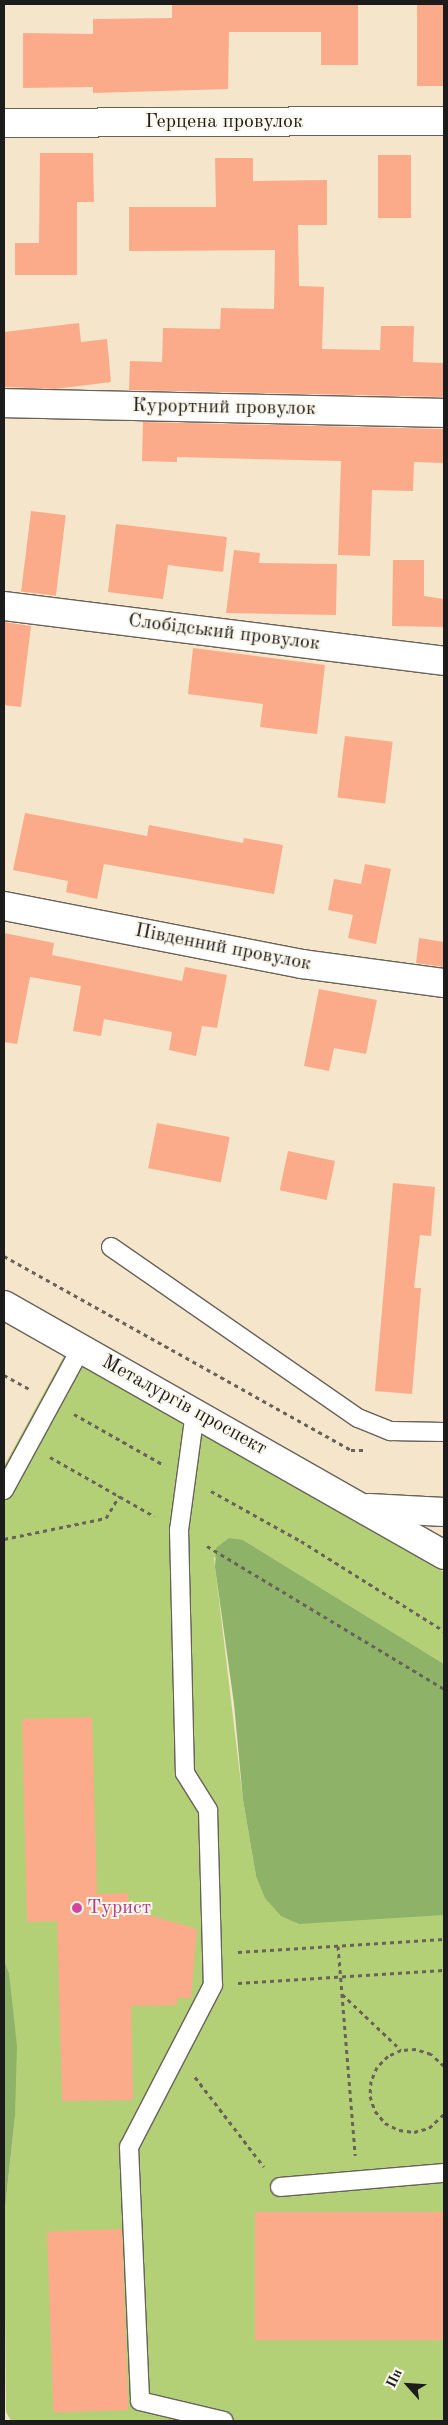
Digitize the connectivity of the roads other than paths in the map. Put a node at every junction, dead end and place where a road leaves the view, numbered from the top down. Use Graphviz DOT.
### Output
graph roads {
  1 [pos="444,122"];
  2 [pos="4,123"];
  3 [pos="4,403"];
  4 [pos="444,413"];
  5 [pos="4,606"];
  6 [pos="444,661"];
  7 [pos="4,906"];
  8 [pos="444,982"];
  9 [pos="111,1246"];
  10 [pos="4,1305"];
  11 [pos="81,1348"];
  12 [pos="194,1412"];
  13 [pos="444,1432"];
  14 [pos="4,1490"];
  15 [pos="365,1507"];
  16 [pos="444,1512"];
  17 [pos="444,1555"];
  18 [pos="444,2173"];
  19 [pos="280,2187"];
  20 [pos="224,2421"];
  1 -- 2 [label="street, Герцена провулок"];
  3 -- 4 [label="street, Курортний провулок"];
  5 -- 6 [label="street, Слобідський провулок"];
  7 -- 8 [label="street, Південний провулок"];
  9 -- 13 [label="lane"];
  10 -- 11 [label="street, Металургів проспект"];
  11 -- 12 [label="street, Металургів проспект"];
  11 -- 14 [label="lane"];
  12 -- 15 [label="street, Металургів проспект"];
  12 -- 20 [label="lane"];
  15 -- 16 [label="street"];
  15 -- 17 [label="street, Металургів проспект"];
  18 -- 19 [label="lane"];
}
